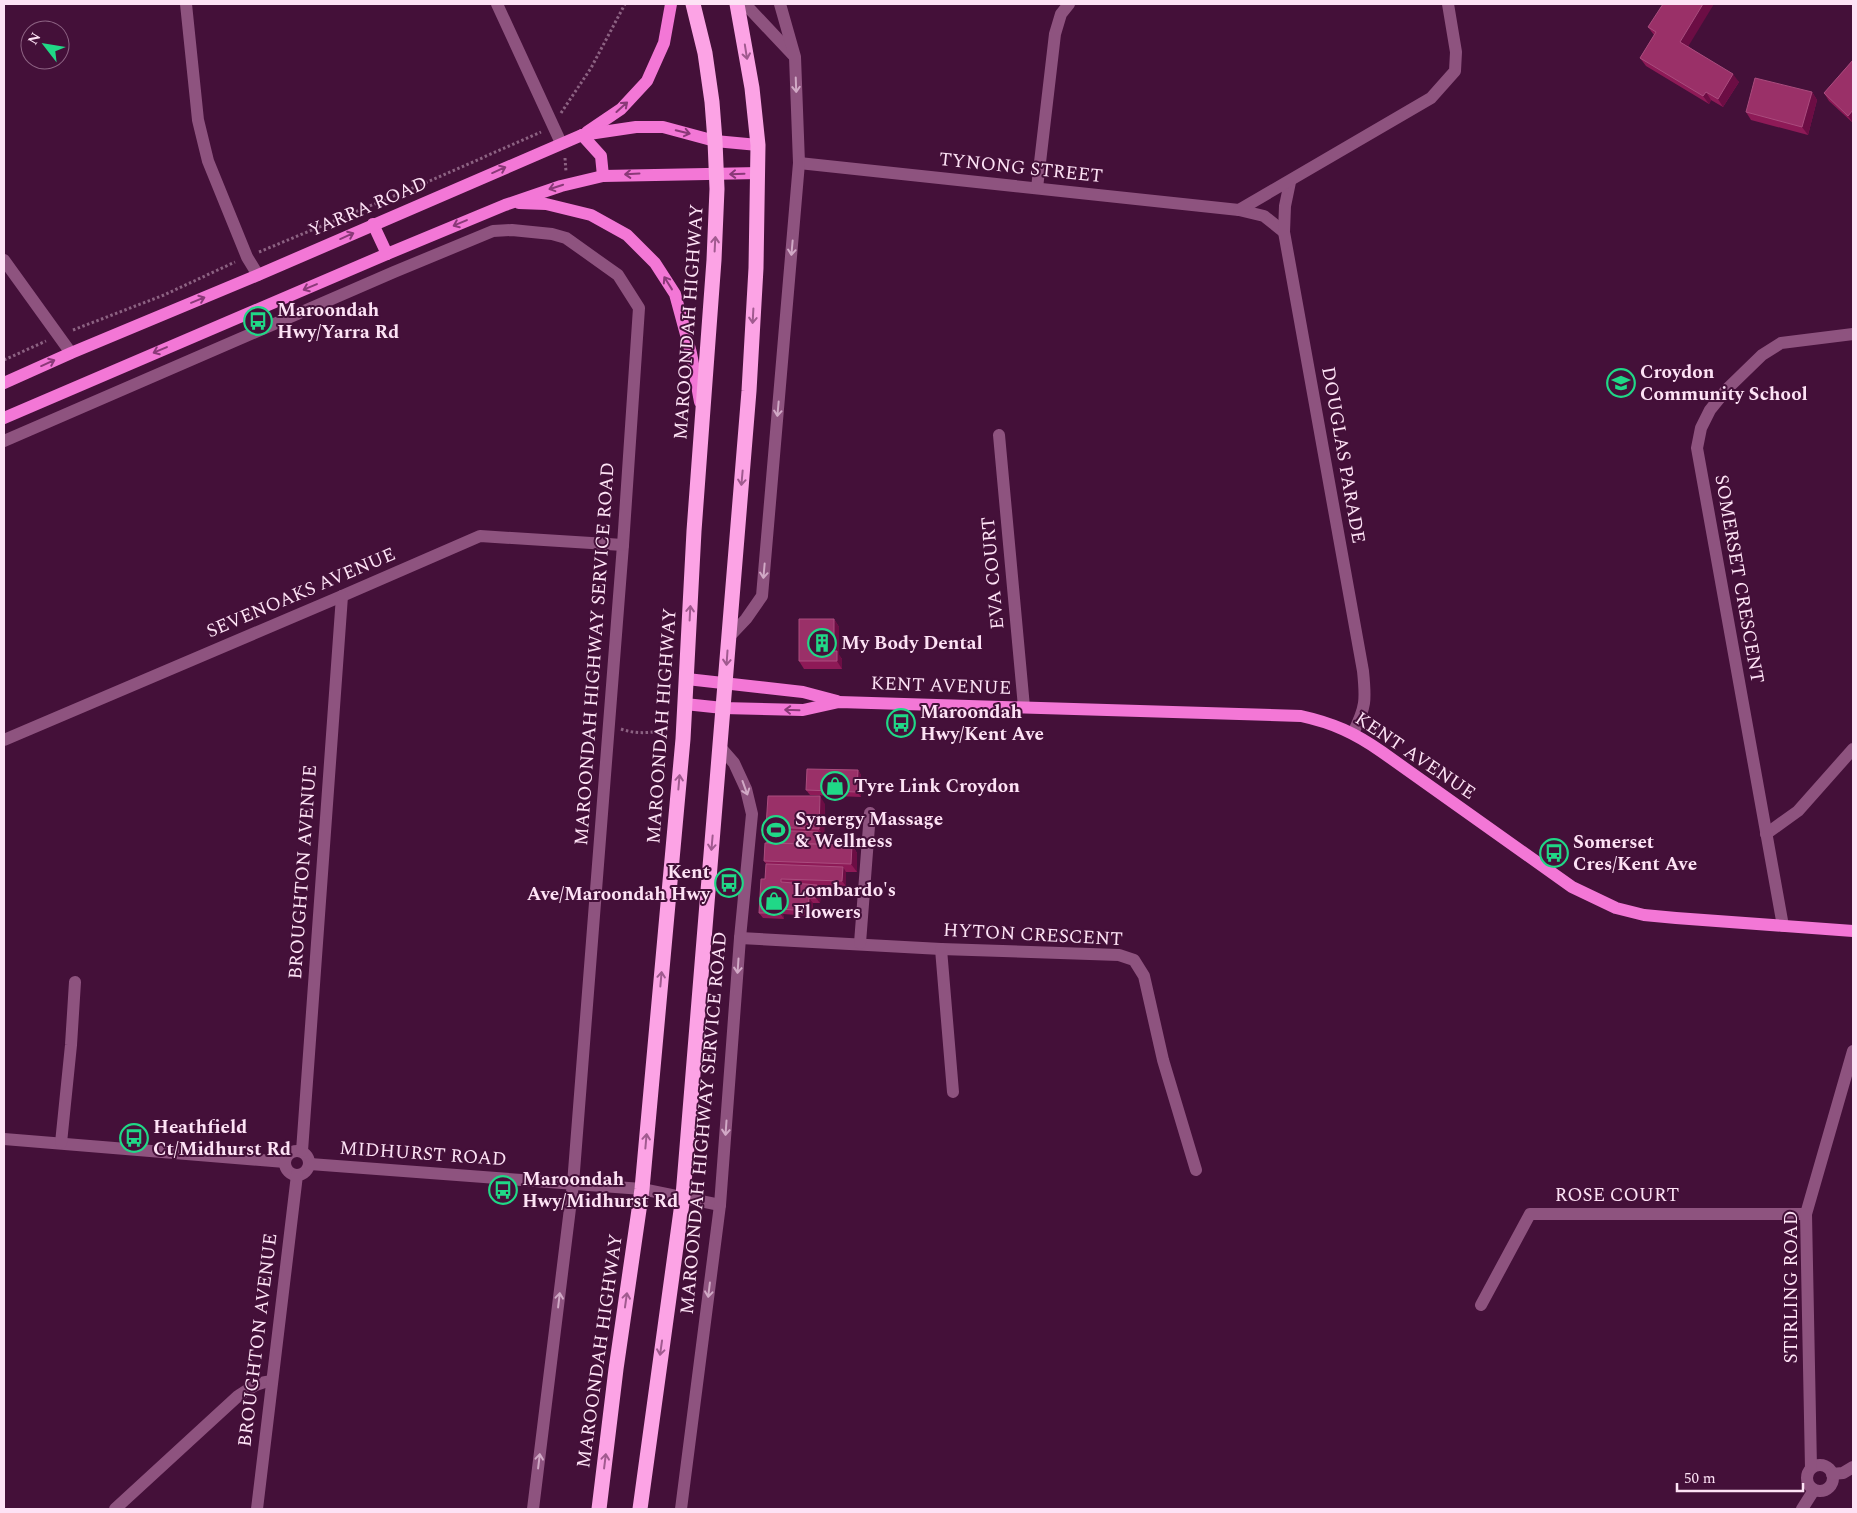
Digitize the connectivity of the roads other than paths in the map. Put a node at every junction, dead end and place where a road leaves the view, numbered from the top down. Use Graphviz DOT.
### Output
graph roads {
  1 [pos="186,4"];
  2 [pos="497,4"];
  3 [pos="671,4"];
  4 [pos="693,4"];
  5 [pos="737,4"];
  6 [pos="745,4"];
  7 [pos="780,4"];
  8 [pos="1069,4"];
  9 [pos="1448,4"];
  10 [pos="795,57"];
  11 [pos="582,135"];
  12 [pos="715,141"];
  13 [pos="561,143"];
  14 [pos="758,145"];
  15 [pos="800,163"];
  16 [pos="759,173"];
  17 [pos="716,175"];
  18 [pos="603,176"];
  19 [pos="1290,182"];
  20 [pos="1037,188"];
  21 [pos="505,205"];
  22 [pos="1239,210"];
  23 [pos="373,224"];
  24 [pos="1284,232"];
  25 [pos="387,254"];
  26 [pos="4,260"];
  27 [pos="394,272"];
  28 [pos="258,276"];
  29 [pos="1853,334"];
  30 [pos="71,353"];
  31 [pos="4,383"];
  32 [pos="703,414"];
  33 [pos="4,418"];
  34 [pos="999,435"];
  35 [pos="4,441"];
  36 [pos="623,545"];
  37 [pos="342,596"];
  38 [pos="729,637"];
  39 [pos="687,679"];
  40 [pos="726,682"];
  41 [pos="839,702"];
  42 [pos="685,704"];
  43 [pos="1024,707"];
  44 [pos="723,708"];
  45 [pos="1353,733"];
  46 [pos="4,740"];
  47 [pos="720,747"];
  48 [pos="1853,749"];
  49 [pos="870,813"];
  50 [pos="1766,834"];
  51 [pos="1783,926"];
  52 [pos="1853,931"];
  53 [pos="740,938"];
  54 [pos="860,943"];
  55 [pos="941,949"];
  56 [pos="75,982"];
  57 [pos="1853,1052"];
  58 [pos="953,1092"];
  59 [pos="4,1139"];
  60 [pos="61,1143"];
  61 [pos="302,1151"];
  62 [pos="285,1162"];
  63 [pos="310,1164"];
  64 [pos="1196,1170"];
  65 [pos="297,1175"];
  66 [pos="573,1184"];
  67 [pos="642,1189"];
  68 [pos="683,1196"];
  69 [pos="720,1205"];
  70 [pos="1806,1214"];
  71 [pos="1481,1305"];
  72 [pos="271,1381"];
  73 [pos="1853,1467"];
  74 [pos="1811,1468"];
  75 [pos="1832,1474"];
  76 [pos="1814,1490"];
  77 [pos="115,1509"];
  78 [pos="257,1509"];
  79 [pos="533,1509"];
  80 [pos="599,1509"];
  81 [pos="640,1509"];
  82 [pos="681,1509"];
  83 [pos="1802,1509"];
  1 -- 28 [label="street"];
  2 -- 13 [label="street"];
  11 -- 3 [label="main road, one-way"];
  4 -- 12 [label="highway, MAROONDAH HIGHWAY"];
  5 -- 14 [label="highway, one-way"];
  6 -- 10 [label="street"];
  7 -- 10 [label="street"];
  8 -- 20 [label="street"];
  9 -- 19 [label="street"];
  10 -- 15 [label="street, one-way"];
  11 -- 12 [label="main road, YARRA ROAD, one-way"];
  11 -- 13 [label="main road, YARRA ROAD"];
  11 -- 18 [label="main road"];
  12 -- 14 [label="main road, YARRA ROAD"];
  12 -- 17 [label="highway, MAROONDAH HIGHWAY"];
  23 -- 13 [label="main road, YARRA ROAD, one-way"];
  14 -- 16 [label="highway"];
  15 -- 20 [label="street, TYNONG STREET"];
  15 -- 38 [label="street, one-way"];
  16 -- 17 [label="main road, one-way"];
  16 -- 38 [label="highway, one-way"];
  17 -- 18 [label="main road, one-way"];
  32 -- 17 [label="highway, MAROONDAH HIGHWAY, one-way"];
  18 -- 21 [label="main road, one-way"];
  19 -- 22 [label="street"];
  19 -- 24 [label="street, DOUGLAS PARADE"];
  20 -- 22 [label="street, TYNONG STREET"];
  21 -- 25 [label="main road, one-way"];
  32 -- 21 [label="main road, one-way"];
  22 -- 24 [label="street, TYNONG STREET"];
  23 -- 25 [label="main road"];
  28 -- 23 [label="main road, YARRA ROAD, one-way"];
  24 -- 45 [label="street, DOUGLAS PARADE"];
  25 -- 27 [label="street"];
  25 -- 33 [label="main road, one-way"];
  26 -- 30 [label="street"];
  27 -- 35 [label="street"];
  27 -- 36 [label="street, MAROONDAH HIGHWAY SERVICE ROAD"];
  30 -- 28 [label="main road, YARRA ROAD, one-way"];
  29 -- 50 [label="street, SOMERSET CRESCENT"];
  31 -- 30 [label="main road, YARRA ROAD, one-way"];
  39 -- 32 [label="highway, MAROONDAH HIGHWAY, one-way"];
  34 -- 43 [label="street, EVA COURT"];
  36 -- 37 [label="street, SEVENOAKS AVENUE"];
  36 -- 66 [label="street, MAROONDAH HIGHWAY SERVICE ROAD"];
  37 -- 46 [label="street, SEVENOAKS AVENUE"];
  37 -- 61 [label="street, BROUGHTON AVENUE"];
  38 -- 40 [label="highway, one-way"];
  39 -- 40 [label="main road, KENT AVENUE"];
  39 -- 42 [label="highway, MAROONDAH HIGHWAY"];
  40 -- 41 [label="main road, KENT AVENUE"];
  40 -- 44 [label="highway"];
  41 -- 43 [label="main road, KENT AVENUE"];
  41 -- 44 [label="main road, KENT AVENUE, one-way"];
  42 -- 44 [label="main road, KENT AVENUE"];
  67 -- 42 [label="highway, MAROONDAH HIGHWAY, one-way"];
  43 -- 45 [label="main road, KENT AVENUE"];
  44 -- 47 [label="highway"];
  45 -- 51 [label="main road, KENT AVENUE"];
  47 -- 53 [label="street, MAROONDAH HIGHWAY SERVICE ROAD, one-way"];
  47 -- 68 [label="highway, one-way"];
  48 -- 50 [label="street"];
  49 -- 54 [label="street"];
  50 -- 51 [label="street, SOMERSET CRESCENT"];
  51 -- 52 [label="main road, KENT AVENUE"];
  53 -- 54 [label="street, HYTON CRESCENT"];
  53 -- 69 [label="street, MAROONDAH HIGHWAY SERVICE ROAD, one-way"];
  54 -- 55 [label="street, HYTON CRESCENT"];
  55 -- 58 [label="street"];
  55 -- 64 [label="street, HYTON CRESCENT"];
  56 -- 60 [label="street"];
  57 -- 70 [label="street, STIRLING ROAD"];
  59 -- 60 [label="street"];
  60 -- 62 [label="street"];
  61 -- 62 [label="street"];
  61 -- 63 [label="street"];
  62 -- 65 [label="street"];
  63 -- 65 [label="street"];
  63 -- 66 [label="street, MIDHURST ROAD"];
  65 -- 72 [label="street, BROUGHTON AVENUE"];
  66 -- 67 [label="street, MIDHURST ROAD"];
  79 -- 66 [label="street, MAROONDAH HIGHWAY SERVICE ROAD, one-way"];
  67 -- 68 [label="street, MIDHURST ROAD"];
  80 -- 67 [label="highway, MAROONDAH HIGHWAY, one-way"];
  68 -- 69 [label="street, MIDHURST ROAD"];
  68 -- 81 [label="highway, one-way"];
  69 -- 82 [label="street, MAROONDAH HIGHWAY SERVICE ROAD, one-way"];
  70 -- 71 [label="street, ROSE COURT"];
  70 -- 74 [label="street, STIRLING ROAD"];
  72 -- 77 [label="street"];
  72 -- 78 [label="street, BROUGHTON AVENUE"];
  73 -- 75 [label="street"];
  74 -- 75 [label="street"];
  74 -- 76 [label="street"];
  75 -- 76 [label="street"];
  76 -- 83 [label="street"];
}
